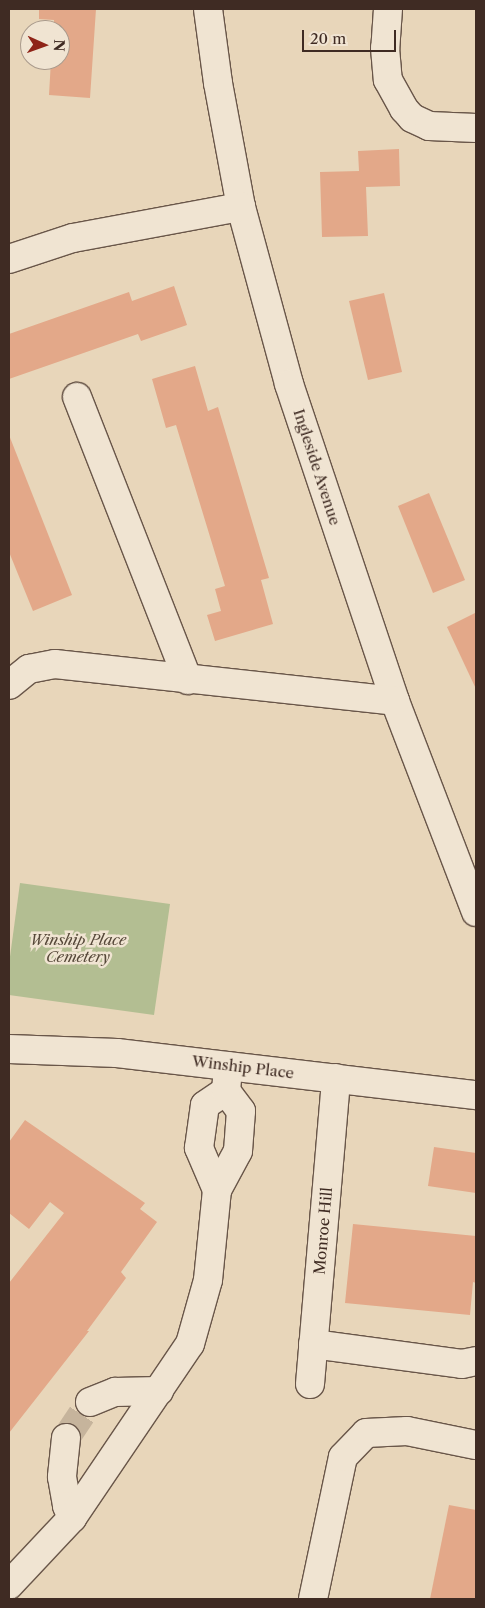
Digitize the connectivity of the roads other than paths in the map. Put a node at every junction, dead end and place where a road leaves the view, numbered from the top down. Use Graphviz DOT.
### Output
graph roads {
  1 [pos="208,9"];
  2 [pos="388,9"];
  3 [pos="476,128"];
  4 [pos="241,207"];
  5 [pos="9,259"];
  6 [pos="77,397"];
  7 [pos="188,680"];
  8 [pos="9,685"];
  9 [pos="394,701"];
  10 [pos="476,912"];
  11 [pos="9,1049"];
  12 [pos="227,1078"];
  13 [pos="336,1078"];
  14 [pos="476,1095"];
  15 [pos="216,1190"];
  16 [pos="313,1344"];
  17 [pos="476,1360"];
  18 [pos="310,1384"];
  19 [pos="159,1391"];
  20 [pos="90,1402"];
  21 [pos="66,1438"];
  22 [pos="476,1445"];
  23 [pos="72,1518"];
  24 [pos="9,1585"];
  25 [pos="313,1599"];
  1 -- 4 [label="street, Ingleside Avenue"];
  2 -- 3 [label="street"];
  4 -- 5 [label="street"];
  4 -- 9 [label="street, Ingleside Avenue"];
  6 -- 7 [label="street"];
  7 -- 8 [label="street"];
  7 -- 9 [label="street"];
  9 -- 10 [label="street, Ingleside Avenue"];
  11 -- 12 [label="street, Winship Place"];
  12 -- 13 [label="street, Winship Place"];
  12 -- 15 [label="street"];
  12 -- 15 [label="street"];
  13 -- 14 [label="street, Winship Place"];
  13 -- 16 [label="street, Monroe Hill"];
  15 -- 19 [label="street"];
  16 -- 17 [label="street"];
  16 -- 18 [label="street, Monroe Hill"];
  19 -- 20 [label="street"];
  19 -- 23 [label="street"];
  21 -- 23 [label="street"];
  22 -- 25 [label="street"];
  23 -- 24 [label="street"];
}
